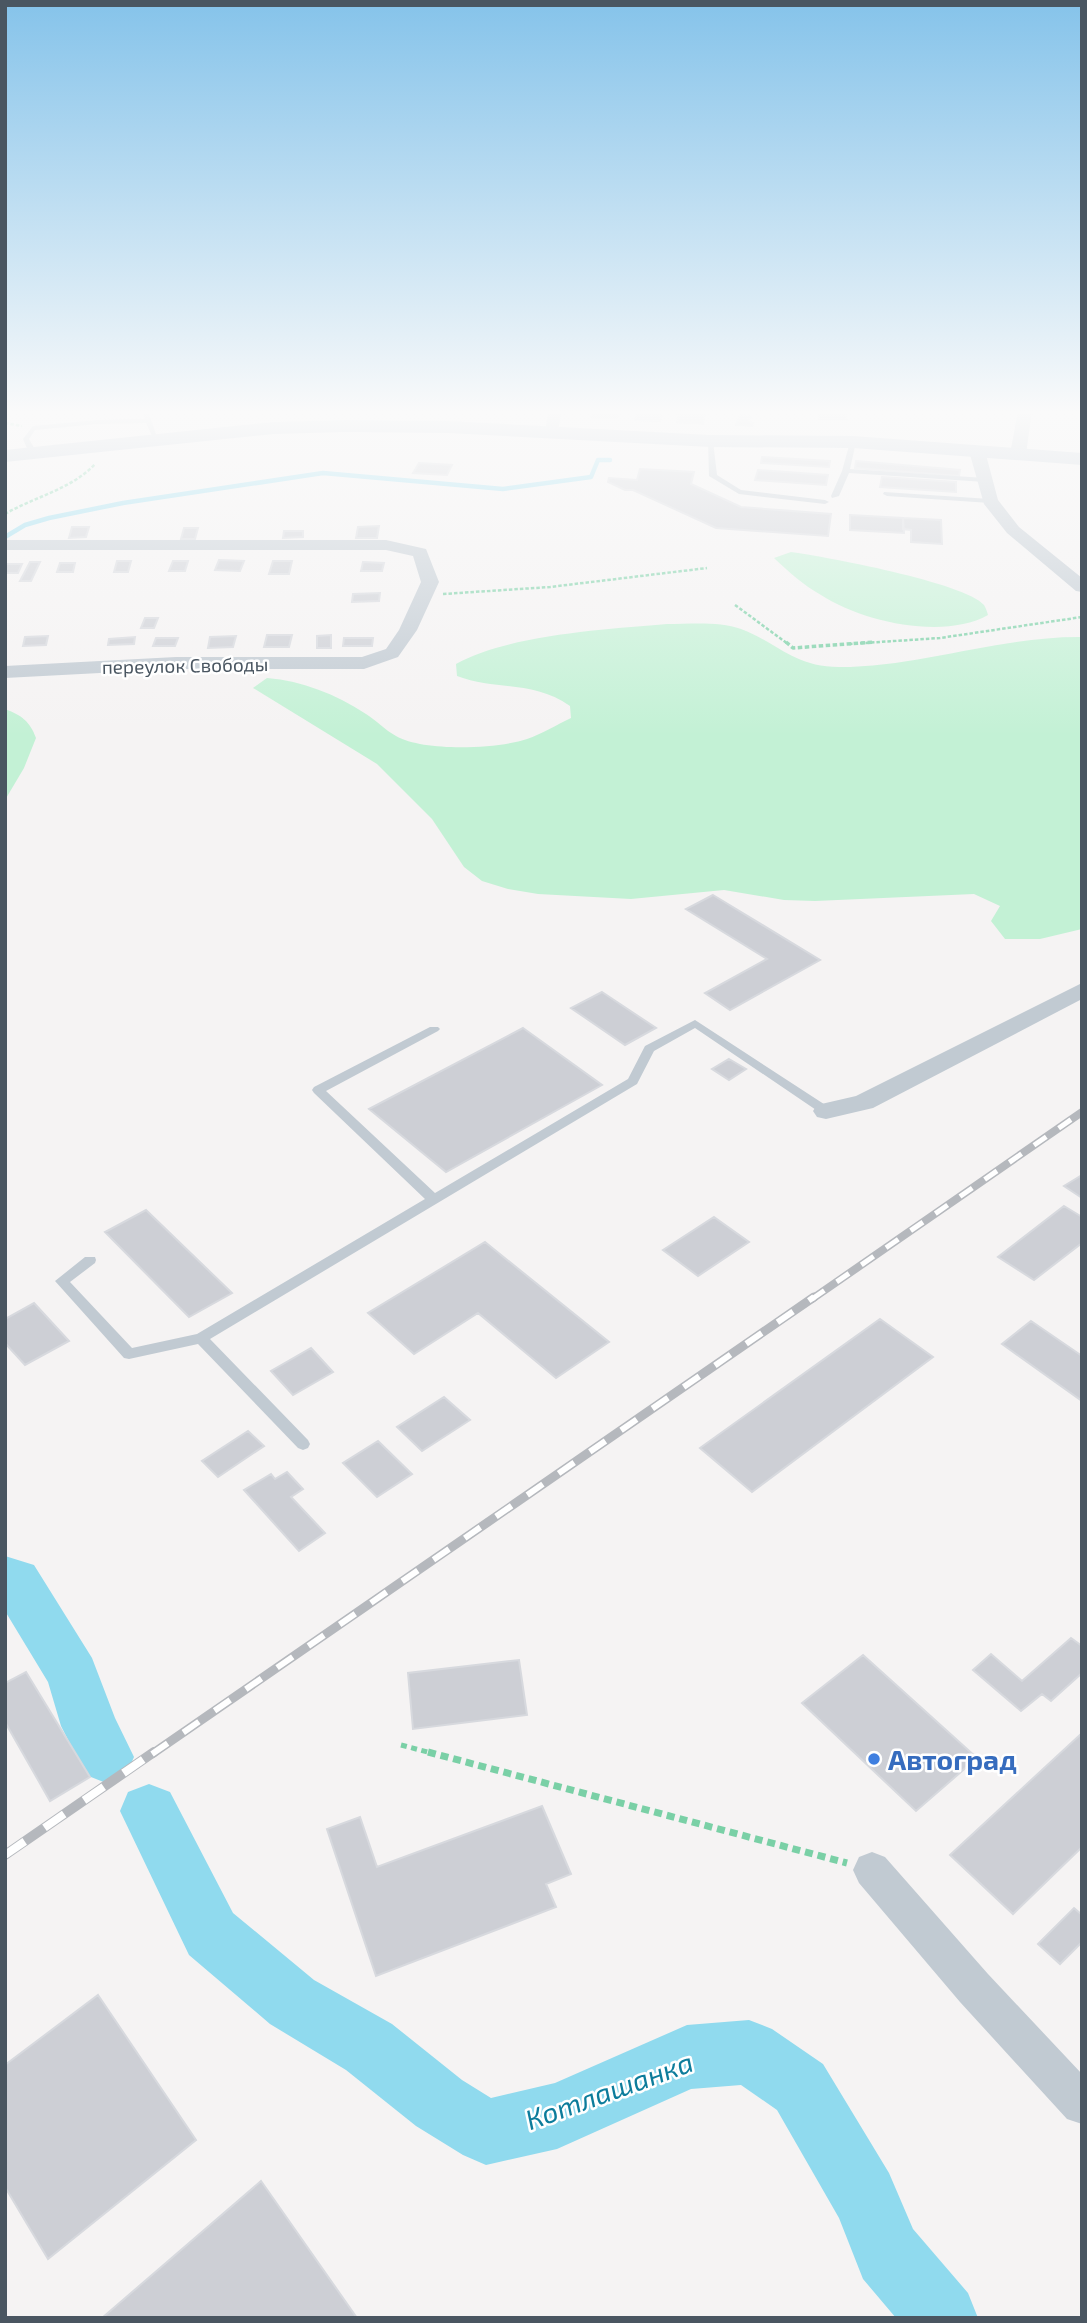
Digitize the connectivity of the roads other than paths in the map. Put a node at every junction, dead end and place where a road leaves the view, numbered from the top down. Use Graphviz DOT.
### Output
graph roads {
  1 [pos="1005,519"];
  2 [pos="5,545"];
  3 [pos="386,545"];
  4 [pos="1082,587"];
  5 [pos="364,663"];
  6 [pos="5,672"];
  7 [pos="1082,990"];
  8 [pos="434,1029"];
  9 [pos="826,1111"];
  10 [pos="434,1200"];
  11 [pos="90,1260"];
  12 [pos="201,1338"];
  13 [pos="303,1444"];
  14 [pos="872,1870"];
  15 [pos="1082,2104"];
  1 -- 4 [label="street"];
  2 -- 3 [label="street"];
  3 -- 5 [label="street"];
  5 -- 6 [label="street, переулок Свободы"];
  7 -- 9 [label="street"];
  8 -- 10 [label="lane"];
  9 -- 10 [label="lane"];
  10 -- 12 [label="lane"];
  11 -- 12 [label="lane"];
  12 -- 13 [label="lane"];
  14 -- 15 [label="street"];
}
